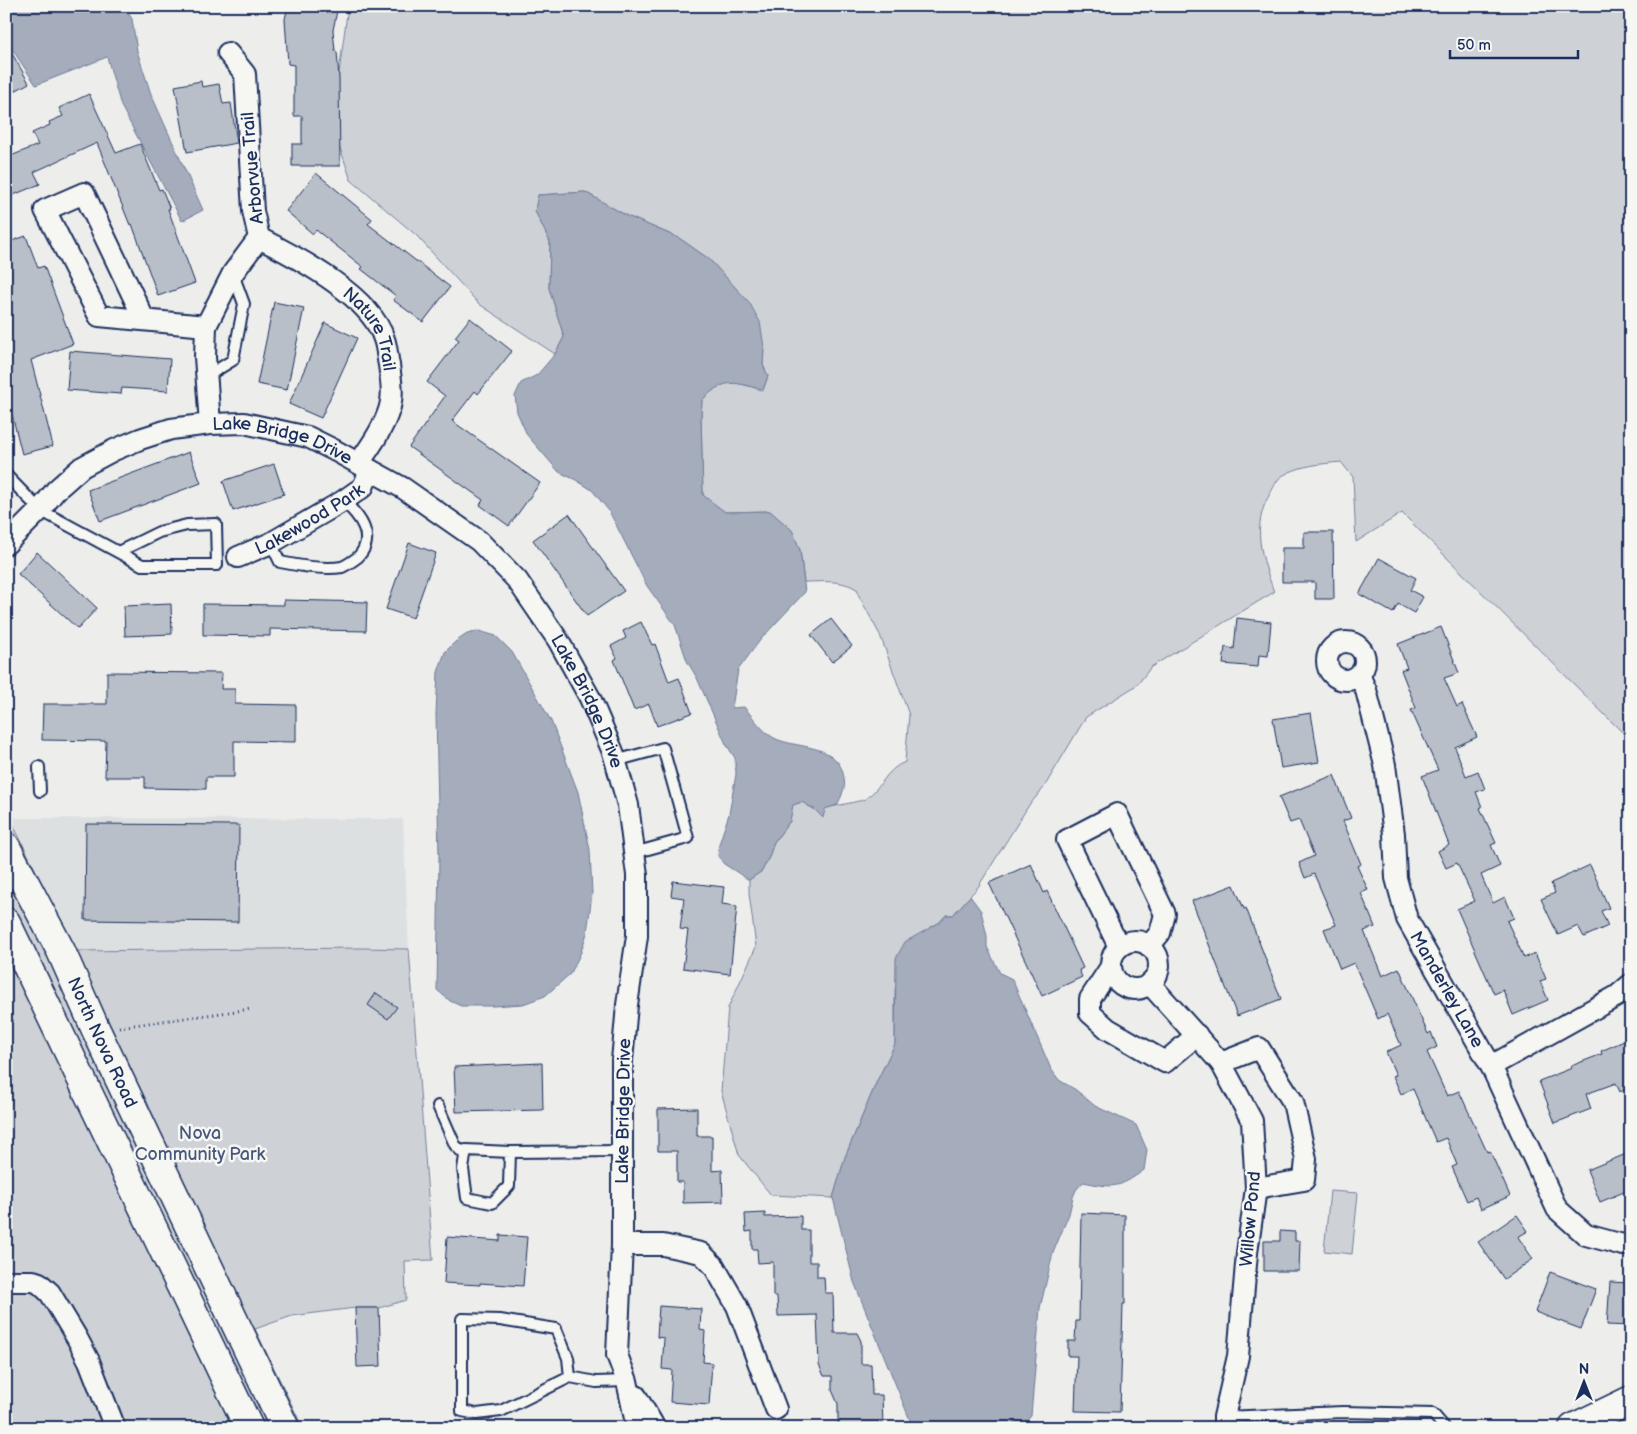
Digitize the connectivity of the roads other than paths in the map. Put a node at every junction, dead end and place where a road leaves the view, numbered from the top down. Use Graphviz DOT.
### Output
graph roads {
  1 [pos="228,52"];
  2 [pos="259,238"];
  3 [pos="233,273"];
  4 [pos="144,319"];
  5 [pos="206,326"];
  6 [pos="207,376"];
  7 [pos="210,424"];
  8 [pos="365,467"];
  9 [pos="6,475"];
  10 [pos="343,501"];
  11 [pos="40,510"];
  12 [pos="7,544"];
  13 [pos="271,544"];
  14 [pos="118,552"];
  15 [pos="238,557"];
  16 [pos="1359,675"];
  17 [pos="615,760"];
  18 [pos="39,767"];
  19 [pos="40,791"];
  20 [pos="6,847"];
  21 [pos="634,853"];
  22 [pos="8,925"];
  23 [pos="1149,946"];
  24 [pos="1119,947"];
  25 [pos="61,951"];
  26 [pos="1110,968"];
  27 [pos="1150,984"];
  28 [pos="1631,984"];
  29 [pos="1197,1036"];
  30 [pos="1221,1063"];
  31 [pos="1491,1066"];
  32 [pos="438,1106"];
  33 [pos="622,1151"];
  34 [pos="510,1152"];
  35 [pos="465,1155"];
  36 [pos="1256,1188"];
  37 [pos="1631,1243"];
  38 [pos="622,1245"];
  39 [pos="6,1281"];
  40 [pos="570,1377"];
  41 [pos="627,1382"];
  42 [pos="1631,1400"];
  43 [pos="776,1409"];
  44 [pos="1224,1422"];
  45 [pos="1586,1425"];
  46 [pos="115,1428"];
  47 [pos="249,1428"];
  48 [pos="284,1428"];
  49 [pos="637,1428"];
  50 [pos="655,1428"];
  51 [pos="1445,1428"];
  1 -- 2 [label="street, Arborvue Trail"];
  2 -- 3 [label="street, Arborvue Trail"];
  2 -- 8 [label="street, Nature Trail"];
  3 -- 5 [label="street, Arborvue Trail"];
  3 -- 6 [label="lane"];
  4 -- 4 [label="street"];
  4 -- 5 [label="street"];
  5 -- 6 [label="street, Arborvue Trail"];
  6 -- 7 [label="street, Arborvue Trail"];
  7 -- 8 [label="street, Lake Bridge Drive"];
  7 -- 11 [label="street, Lake Bridge Drive"];
  8 -- 10 [label="street, Lakewood Park"];
  8 -- 17 [label="street, Lake Bridge Drive"];
  9 -- 11 [label="lane"];
  10 -- 13 [label="street, Lakewood Park"];
  10 -- 13 [label="lane"];
  11 -- 12 [label="street, Lake Bridge Drive"];
  11 -- 14 [label="lane"];
  13 -- 15 [label="street, Lakewood Park"];
  14 -- 14 [label="lane"];
  16 -- 31 [label="street, Manderley Lane"];
  17 -- 21 [label="street, Lake Bridge Drive"];
  17 -- 21 [label="lane"];
  18 -- 19 [label="lane"];
  20 -- 25 [label="main road, North Nova Road"];
  21 -- 33 [label="street, Lake Bridge Drive"];
  22 -- 25 [label="main road"];
  22 -- 47 [label="main road, North Nova Road"];
  23 -- 24 [label="street"];
  23 -- 24 [label="street"];
  23 -- 27 [label="street"];
  24 -- 26 [label="street"];
  25 -- 48 [label="main road, North Nova Road"];
  26 -- 27 [label="street"];
  26 -- 29 [label="street"];
  27 -- 29 [label="street, Willow Pond"];
  28 -- 31 [label="street"];
  29 -- 30 [label="street, Willow Pond"];
  30 -- 36 [label="street, Willow Pond"];
  30 -- 36 [label="street"];
  31 -- 37 [label="street, Manderley Lane"];
  32 -- 35 [label="lane"];
  33 -- 34 [label="lane"];
  33 -- 38 [label="street, Lake Bridge Drive"];
  34 -- 35 [label="lane"];
  34 -- 35 [label="lane"];
  36 -- 44 [label="street, Willow Pond"];
  38 -- 41 [label="street, Lake Bridge Drive"];
  38 -- 43 [label="street"];
  39 -- 46 [label="street"];
  40 -- 40 [label="lane"];
  40 -- 41 [label="lane"];
  41 -- 49 [label="street, Lake Bridge Drive"];
  41 -- 50 [label="street"];
  42 -- 45 [label="main road"];
  44 -- 51 [label="lane"];
}
